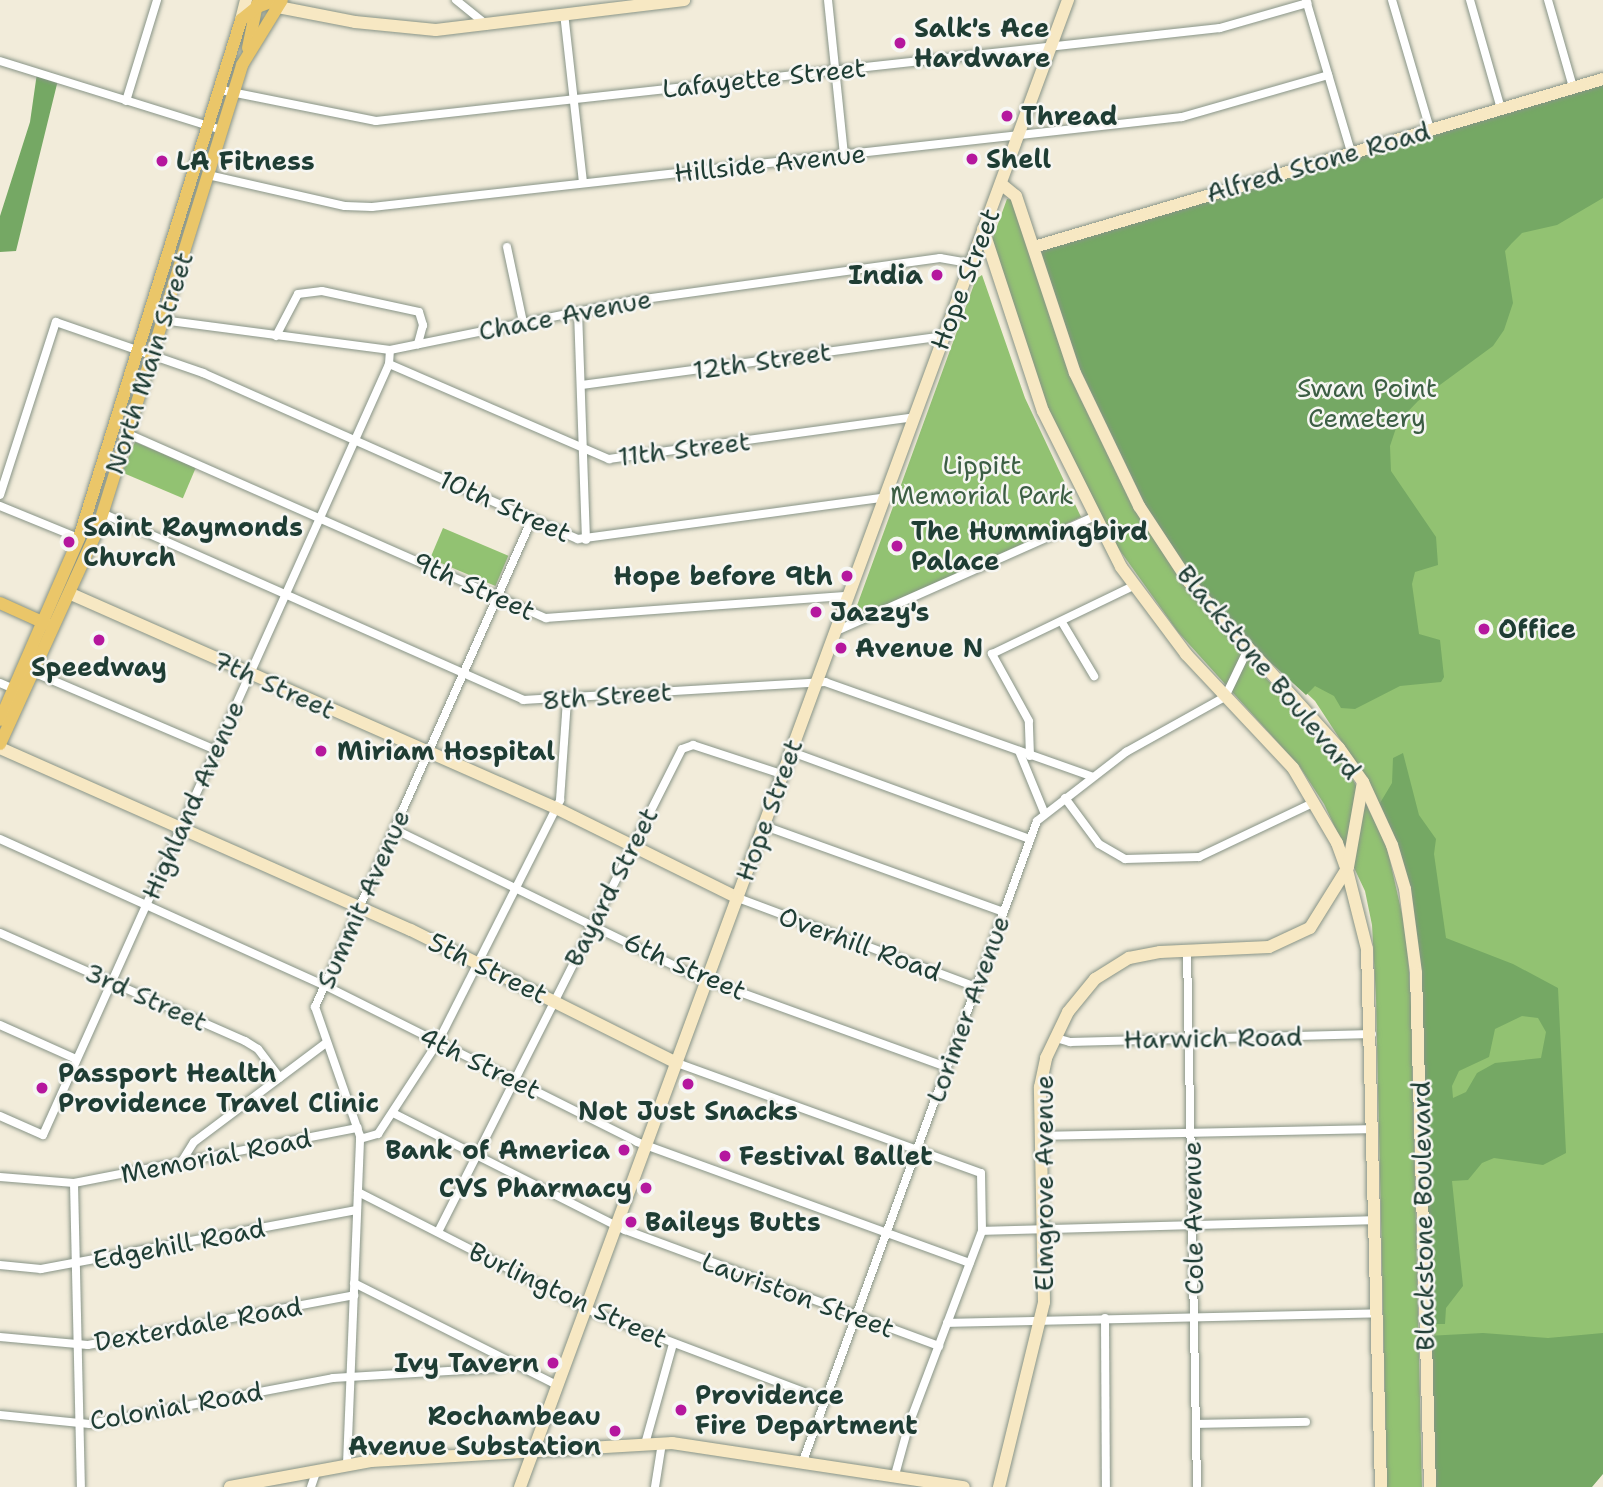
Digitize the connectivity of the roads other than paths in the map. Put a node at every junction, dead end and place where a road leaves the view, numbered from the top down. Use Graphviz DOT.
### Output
graph roads {
  1 [pos="157,0"];
  2 [pos="456,0"];
  3 [pos="597,0"];
  4 [pos="684,0"];
  5 [pos="828,0"];
  6 [pos="1068,0"];
  7 [pos="1392,0"];
  8 [pos="1470,0"];
  9 [pos="1548,0"];
  10 [pos="657,1"];
  11 [pos="253,2"];
  12 [pos="279,2"];
  13 [pos="1307,2"];
  14 [pos="609,8"];
  15 [pos="564,13"];
  16 [pos="487,25"];
  17 [pos="1051,46"];
  18 [pos="0,61"];
  19 [pos="242,65"];
  20 [pos="835,69"];
  21 [pos="1328,75"];
  22 [pos="1603,79"];
  23 [pos="1573,87"];
  24 [pos="227,92"];
  25 [pos="573,99"];
  26 [pos="126,101"];
  27 [pos="1501,109"];
  28 [pos="216,129"];
  29 [pos="1430,129"];
  30 [pos="1020,135"];
  31 [pos="1351,152"];
  32 [pos="844,155"];
  33 [pos="204,174"];
  34 [pos="583,183"];
  35 [pos="1001,184"];
  36 [pos="983,229"];
  37 [pos="507,247"];
  38 [pos="1034,247"];
  39 [pos="969,263"];
  40 [pos="996,275"];
  41 [pos="578,311"];
  42 [pos="162,320"];
  43 [pos="523,322"];
  44 [pos="276,336"];
  45 [pos="943,336"];
  46 [pos="418,344"];
  47 [pos="390,350"];
  48 [pos="146,351"];
  49 [pos="389,364"];
  50 [pos="582,385"];
  51 [pos="914,417"];
  52 [pos="126,433"];
  53 [pos="355,440"];
  54 [pos="584,452"];
  55 [pos="0,495"];
  56 [pos="882,498"];
  57 [pos="0,506"];
  58 [pos="102,513"];
  59 [pos="1094,517"];
  60 [pos="320,518"];
  61 [pos="532,519"];
  62 [pos="79,538"];
  63 [pos="586,540"];
  64 [pos="92,542"];
  65 [pos="1133,586"];
  66 [pos="71,594"];
  67 [pos="286,594"];
  68 [pos="847,596"];
  69 [pos="498,597"];
  70 [pos="0,603"];
  71 [pos="1063,624"];
  72 [pos="50,625"];
  73 [pos="834,632"];
  74 [pos="1248,649"];
  75 [pos="33,672"];
  76 [pos="250,672"];
  77 [pos="464,674"];
  78 [pos="1094,676"];
  79 [pos="816,682"];
  80 [pos="0,683"];
  81 [pos="14,689"];
  82 [pos="1225,696"];
  83 [pos="567,699"];
  84 [pos="0,720"];
  85 [pos="0,746"];
  86 [pos="216,750"];
  87 [pos="428,751"];
  88 [pos="789,751"];
  89 [pos="1018,751"];
  90 [pos="1030,756"];
  91 [pos="781,774"];
  92 [pos="1093,777"];
  93 [pos="1363,782"];
  94 [pos="1065,798"];
  95 [pos="1315,802"];
  96 [pos="556,808"];
  97 [pos="1044,812"];
  98 [pos="762,825"];
  99 [pos="181,828"];
  100 [pos="394,828"];
  101 [pos="0,839"];
  102 [pos="1030,839"];
  103 [pos="631,846"];
  104 [pos="1347,870"];
  105 [pos="517,885"];
  106 [pos="738,898"];
  107 [pos="145,905"];
  108 [pos="359,906"];
  109 [pos="1003,912"];
  110 [pos="592,924"];
  111 [pos="0,933"];
  112 [pos="1187,950"];
  113 [pos="478,962"];
  114 [pos="707,980"];
  115 [pos="112,982"];
  116 [pos="324,985"];
  117 [pos="976,986"];
  118 [pos="554,1001"];
  119 [pos="0,1025"];
  120 [pos="1371,1034"];
  121 [pos="1056,1038"];
  122 [pos="1189,1039"];
  123 [pos="438,1042"];
  124 [pos="326,1043"];
  125 [pos="76,1059"];
  126 [pos="677,1063"];
  127 [pos="947,1067"];
  128 [pos="280,1078"];
  129 [pos="514,1080"];
  130 [pos="393,1113"];
  131 [pos="0,1116"];
  132 [pos="358,1128"];
  133 [pos="1374,1129"];
  134 [pos="1191,1132"];
  135 [pos="1040,1136"];
  136 [pos="360,1139"];
  137 [pos="647,1145"];
  138 [pos="916,1151"];
  139 [pos="476,1155"];
  140 [pos="182,1161"];
  141 [pos="0,1177"];
  142 [pos="74,1183"];
  143 [pos="358,1192"];
  144 [pos="357,1210"];
  145 [pos="1376,1220"];
  146 [pos="1193,1225"];
  147 [pos="617,1227"];
  148 [pos="1040,1230"];
  149 [pos="982,1231"];
  150 [pos="438,1233"];
  151 [pos="886,1233"];
  152 [pos="76,1263"];
  153 [pos="970,1264"];
  154 [pos="0,1265"];
  155 [pos="354,1283"];
  156 [pos="354,1295"];
  157 [pos="586,1308"];
  158 [pos="1378,1313"];
  159 [pos="855,1317"];
  160 [pos="1196,1317"];
  161 [pos="1105,1318"];
  162 [pos="947,1322"];
  163 [pos="1041,1322"];
  164 [pos="0,1337"];
  165 [pos="673,1344"];
  166 [pos="79,1345"];
  167 [pos="939,1346"];
  168 [pos="509,1363"];
  169 [pos="351,1376"];
  170 [pos="557,1385"];
  171 [pos="823,1399"];
  172 [pos="0,1415"];
  173 [pos="1306,1422"];
  174 [pos="80,1423"];
  175 [pos="1197,1424"];
  176 [pos="662,1443"];
  177 [pos="645,1444"];
  178 [pos="533,1452"];
  179 [pos="803,1461"];
  180 [pos="347,1464"];
  181 [pos="317,1470"];
  182 [pos="895,1475"];
  183 [pos="81,1487"];
  184 [pos="230,1487"];
  185 [pos="311,1487"];
  186 [pos="520,1487"];
  187 [pos="654,1487"];
  188 [pos="964,1487"];
  189 [pos="999,1487"];
  190 [pos="1106,1487"];
  191 [pos="1197,1487"];
  192 [pos="1381,1487"];
  193 [pos="1430,1487"];
  1 -- 26 [label="street"];
  2 -- 16 [label="street"];
  3 -- 14 [label="street"];
  4 -- 10 [label="main road"];
  5 -- 20 [label="street"];
  6 -- 17 [label="main road, Hope Street"];
  7 -- 29 [label="street"];
  8 -- 27 [label="street"];
  9 -- 23 [label="street"];
  10 -- 14 [label="main road"];
  11 -- 12 [label="main road"];
  11 -- 19 [label="main road"];
  11 -- 24 [label="main road"];
  12 -- 16 [label="main road"];
  12 -- 19 [label="main road"];
  13 -- 17 [label="street, Lafayette Street"];
  13 -- 21 [label="street"];
  14 -- 15 [label="main road"];
  15 -- 16 [label="main road"];
  15 -- 25 [label="street"];
  17 -- 20 [label="street, Lafayette Street"];
  17 -- 30 [label="main road, Hope Street"];
  18 -- 26 [label="street"];
  19 -- 24 [label="main road"];
  20 -- 25 [label="street, Lafayette Street"];
  20 -- 32 [label="street"];
  21 -- 30 [label="street, Hillside Avenue"];
  21 -- 31 [label="street"];
  22 -- 23 [label="main road, Alfred Stone Road"];
  23 -- 27 [label="main road, Alfred Stone Road"];
  24 -- 25 [label="street, Lafayette Street"];
  24 -- 28 [label="main road"];
  25 -- 34 [label="street"];
  26 -- 28 [label="street"];
  27 -- 29 [label="main road, Alfred Stone Road"];
  28 -- 33 [label="main road"];
  29 -- 31 [label="main road, Alfred Stone Road"];
  30 -- 32 [label="street, Hillside Avenue"];
  30 -- 35 [label="main road, Hope Street"];
  31 -- 38 [label="main road, Alfred Stone Road"];
  32 -- 34 [label="street, Hillside Avenue"];
  33 -- 34 [label="street, Hillside Avenue"];
  33 -- 42 [label="main road, North Main Street"];
  33 -- 48 [label="main road, North Main Street"];
  35 -- 36 [label="main road, Hope Street"];
  35 -- 38 [label="main road, Blackstone Boulevard"];
  36 -- 39 [label="main road, Hope Street"];
  36 -- 40 [label="main road, Blackstone Boulevard"];
  37 -- 43 [label="street"];
  38 -- 74 [label="main road, Blackstone Boulevard"];
  39 -- 40 [label="main road"];
  39 -- 41 [label="street, Chace Avenue"];
  39 -- 45 [label="main road, Hope Street"];
  40 -- 59 [label="main road, Blackstone Boulevard"];
  41 -- 43 [label="street, Chace Avenue"];
  41 -- 50 [label="street"];
  42 -- 44 [label="street, Chace Avenue"];
  42 -- 48 [label="main road, North Main Street"];
  43 -- 46 [label="street, Chace Avenue"];
  44 -- 46 [label="street"];
  44 -- 47 [label="street, Chace Avenue"];
  45 -- 50 [label="street, 12th Street"];
  45 -- 51 [label="main road, Hope Street"];
  46 -- 47 [label="street, Chace Avenue"];
  47 -- 49 [label="street, Highland Avenue"];
  48 -- 52 [label="main road, North Main Street"];
  48 -- 53 [label="street, 10th Street"];
  48 -- 55 [label="street, 10th Street"];
  48 -- 62 [label="main road, North Main Street"];
  49 -- 53 [label="street, Highland Avenue"];
  49 -- 54 [label="street, 11th Street"];
  50 -- 54 [label="street"];
  51 -- 54 [label="street, 11th Street"];
  51 -- 56 [label="main road, Hope Street"];
  52 -- 58 [label="main road, North Main Street"];
  52 -- 60 [label="street, 9th Street"];
  53 -- 60 [label="street, Highland Avenue"];
  53 -- 61 [label="street, 10th Street"];
  54 -- 63 [label="street"];
  56 -- 63 [label="street, 10th Street"];
  56 -- 68 [label="main road, Hope Street"];
  57 -- 62 [label="street"];
  58 -- 64 [label="main road, North Main Street"];
  58 -- 67 [label="street, 8th Street"];
  59 -- 65 [label="main road, Blackstone Boulevard"];
  59 -- 73 [label="street"];
  60 -- 67 [label="street, Highland Avenue"];
  60 -- 69 [label="street, 9th Street"];
  61 -- 63 [label="street, 10th Street"];
  61 -- 69 [label="street, Summit Avenue"];
  62 -- 64 [label="street"];
  62 -- 72 [label="main road, North Main Street"];
  64 -- 66 [label="main road, North Main Street"];
  65 -- 71 [label="street"];
  65 -- 82 [label="main road, Blackstone Boulevard"];
  66 -- 72 [label="main road, North Main Street"];
  66 -- 76 [label="main road, 7th Street"];
  67 -- 76 [label="street, Highland Avenue"];
  67 -- 77 [label="street, 8th Street"];
  68 -- 69 [label="street, 9th Street"];
  68 -- 73 [label="main road, Hope Street"];
  69 -- 77 [label="street, Summit Avenue"];
  70 -- 72 [label="main road"];
  71 -- 78 [label="street"];
  71 -- 90 [label="street"];
  72 -- 75 [label="main road, North Main Street"];
  72 -- 81 [label="main road, North Main Street"];
  73 -- 79 [label="main road, Hope Street"];
  74 -- 82 [label="street"];
  74 -- 93 [label="main road, Blackstone Boulevard"];
  75 -- 85 [label="main road, North Main Street"];
  75 -- 86 [label="street"];
  76 -- 86 [label="street, Highland Avenue"];
  76 -- 87 [label="main road, 7th Street"];
  77 -- 83 [label="street, 8th Street"];
  77 -- 87 [label="street, Summit Avenue"];
  79 -- 83 [label="street, 8th Street"];
  79 -- 88 [label="main road, Hope Street"];
  79 -- 89 [label="street, 8th Street"];
  80 -- 81 [label="street"];
  81 -- 84 [label="main road, North Main Street"];
  82 -- 92 [label="street, Lorimer Avenue"];
  82 -- 95 [label="main road, Blackstone Boulevard"];
  83 -- 96 [label="street"];
  85 -- 99 [label="main road, 5th Street"];
  86 -- 99 [label="street, Highland Avenue"];
  87 -- 96 [label="main road, 7th Street"];
  87 -- 100 [label="street, Summit Avenue"];
  88 -- 91 [label="main road, Hope Street"];
  88 -- 102 [label="street"];
  89 -- 90 [label="street, 8th Street"];
  89 -- 97 [label="street"];
  90 -- 92 [label="street, 8th Street"];
  91 -- 98 [label="main road, Hope Street"];
  91 -- 103 [label="street, Bayard Street"];
  92 -- 94 [label="street, Lorimer Avenue"];
  93 -- 104 [label="main road, Elmgrove Avenue"];
  93 -- 193 [label="main road, Blackstone Boulevard"];
  94 -- 95 [label="street"];
  94 -- 97 [label="street, Lorimer Avenue"];
  95 -- 104 [label="main road, Blackstone Boulevard"];
  96 -- 103 [label="main road, Overhill Road"];
  96 -- 105 [label="street"];
  97 -- 102 [label="street, Lorimer Avenue"];
  98 -- 106 [label="main road, Hope Street"];
  98 -- 109 [label="street"];
  99 -- 107 [label="street, Highland Avenue"];
  99 -- 108 [label="main road, 5th Street"];
  100 -- 105 [label="street, 6th Street"];
  100 -- 108 [label="street, Summit Avenue"];
  101 -- 107 [label="street, 4th Street"];
  102 -- 109 [label="street, Lorimer Avenue"];
  103 -- 106 [label="main road, Overhill Road"];
  103 -- 110 [label="street, Bayard Street"];
  104 -- 112 [label="main road, Elmgrove Avenue"];
  104 -- 120 [label="main road, Blackstone Boulevard"];
  105 -- 110 [label="street, 6th Street"];
  105 -- 113 [label="street"];
  106 -- 114 [label="main road, Hope Street"];
  106 -- 117 [label="street, Overhill Road"];
  107 -- 115 [label="street, Highland Avenue"];
  107 -- 116 [label="street, 4th Street"];
  108 -- 113 [label="main road, 5th Street"];
  108 -- 116 [label="street, Summit Avenue"];
  109 -- 117 [label="street, Lorimer Avenue"];
  110 -- 114 [label="street, 6th Street"];
  110 -- 118 [label="street, Bayard Street"];
  111 -- 115 [label="street, 3rd Street"];
  112 -- 121 [label="main road, Elmgrove Avenue"];
  112 -- 122 [label="street, Cole Avenue"];
  113 -- 118 [label="main road, 5th Street"];
  113 -- 123 [label="street"];
  114 -- 126 [label="main road, Hope Street"];
  114 -- 127 [label="street, 6th Street"];
  115 -- 125 [label="street, Highland Avenue"];
  115 -- 128 [label="street, 3rd Street"];
  116 -- 123 [label="street, 4th Street"];
  116 -- 124 [label="street, Summit Avenue"];
  117 -- 127 [label="street, Lorimer Avenue"];
  118 -- 126 [label="main road, 5th Street"];
  118 -- 129 [label="street, Bayard Street"];
  119 -- 125 [label="street"];
  120 -- 122 [label="street, Harwich Road"];
  120 -- 133 [label="main road, Blackstone Boulevard"];
  121 -- 122 [label="street, Harwich Road"];
  121 -- 135 [label="main road, Elmgrove Avenue"];
  122 -- 134 [label="street, Cole Avenue"];
  123 -- 129 [label="street, 4th Street"];
  123 -- 130 [label="street"];
  124 -- 128 [label="street"];
  124 -- 132 [label="street, Summit Avenue"];
  125 -- 131 [label="street, Highland Avenue"];
  126 -- 137 [label="main road, Hope Street"];
  126 -- 138 [label="street, 5th Street"];
  127 -- 138 [label="street, Lorimer Avenue"];
  128 -- 140 [label="street"];
  129 -- 137 [label="street, 4th Street"];
  129 -- 139 [label="street, Bayard Street"];
  130 -- 136 [label="street"];
  130 -- 139 [label="street, Lauriston Street"];
  132 -- 136 [label="street, Summit Avenue"];
  132 -- 140 [label="street, Memorial Road"];
  133 -- 134 [label="street"];
  133 -- 145 [label="main road, Blackstone Boulevard"];
  134 -- 135 [label="street"];
  134 -- 146 [label="street, Cole Avenue"];
  135 -- 148 [label="main road, Elmgrove Avenue"];
  136 -- 143 [label="street, Summit Avenue"];
  137 -- 147 [label="main road, Hope Street"];
  137 -- 151 [label="street, 4th Street"];
  138 -- 149 [label="street, 5th Street"];
  138 -- 151 [label="street, Lorimer Avenue"];
  139 -- 147 [label="street, Lauriston Street"];
  139 -- 150 [label="street, Bayard Street"];
  140 -- 142 [label="street, Memorial Road"];
  141 -- 142 [label="street, Memorial Road"];
  142 -- 152 [label="street"];
  143 -- 144 [label="street, Summit Avenue"];
  143 -- 150 [label="street, Burlington Street"];
  144 -- 152 [label="street, Edgehill Road"];
  144 -- 155 [label="street, Summit Avenue"];
  145 -- 146 [label="street"];
  145 -- 158 [label="main road, Blackstone Boulevard"];
  146 -- 148 [label="street"];
  146 -- 160 [label="street, Cole Avenue"];
  147 -- 157 [label="main road, Hope Street"];
  147 -- 159 [label="street, Lauriston Street"];
  148 -- 149 [label="street"];
  148 -- 163 [label="main road, Elmgrove Avenue"];
  149 -- 153 [label="street"];
  150 -- 157 [label="street, Burlington Street"];
  151 -- 153 [label="street, 4th Street"];
  151 -- 159 [label="street, Lorimer Avenue"];
  152 -- 154 [label="street, Edgehill Road"];
  152 -- 166 [label="street"];
  153 -- 162 [label="street"];
  155 -- 156 [label="street, Summit Avenue"];
  155 -- 168 [label="street"];
  156 -- 166 [label="street, Dexterdale Road"];
  156 -- 169 [label="street, Summit Avenue"];
  157 -- 165 [label="street, Burlington Street"];
  157 -- 170 [label="main road, Hope Street"];
  158 -- 160 [label="street"];
  158 -- 192 [label="main road, Blackstone Boulevard"];
  159 -- 167 [label="street, Lauriston Street"];
  159 -- 171 [label="street, Lorimer Avenue"];
  160 -- 161 [label="street"];
  160 -- 175 [label="street, Cole Avenue"];
  161 -- 163 [label="street"];
  161 -- 190 [label="street"];
  162 -- 163 [label="street"];
  162 -- 167 [label="street"];
  163 -- 189 [label="main road, Elmgrove Avenue"];
  164 -- 166 [label="street, Dexterdale Road"];
  165 -- 171 [label="street, Burlington Street"];
  165 -- 177 [label="street"];
  166 -- 174 [label="street"];
  167 -- 182 [label="street"];
  168 -- 169 [label="street, Colonial Road"];
  168 -- 170 [label="street"];
  169 -- 174 [label="street, Colonial Road"];
  169 -- 180 [label="street, Summit Avenue"];
  170 -- 178 [label="main road, Hope Street"];
  171 -- 179 [label="street, Lorimer Avenue"];
  172 -- 174 [label="street, Colonial Road"];
  173 -- 175 [label="street"];
  174 -- 183 [label="street"];
  175 -- 191 [label="street, Cole Avenue"];
  176 -- 177 [label="main road"];
  176 -- 179 [label="main road"];
  176 -- 187 [label="street"];
  177 -- 178 [label="main road"];
  178 -- 180 [label="main road"];
  178 -- 186 [label="main road, Hope Street"];
  179 -- 182 [label="main road"];
  180 -- 181 [label="main road"];
  181 -- 184 [label="main road"];
  181 -- 185 [label="street"];
  182 -- 188 [label="main road"];
}
